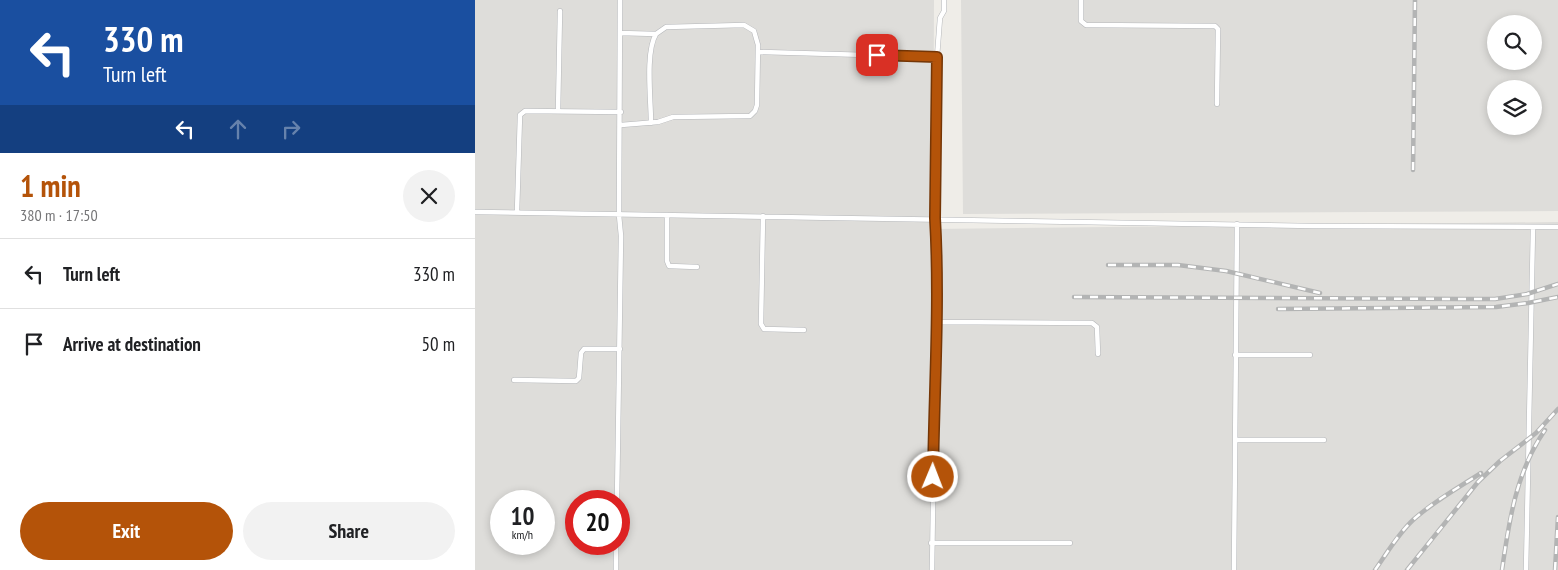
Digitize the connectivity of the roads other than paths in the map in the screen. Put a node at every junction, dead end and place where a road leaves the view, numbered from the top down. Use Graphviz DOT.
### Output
graph roads {
  1 [pos="620,0"];
  2 [pos="944,0"];
  3 [pos="1081,0"];
  4 [pos="560,11"];
  5 [pos="620,33"];
  6 [pos="656,34"];
  7 [pos="758,52"];
  8 [pos="937,57"];
  9 [pos="1217,104"];
  10 [pos="558,111"];
  11 [pos="621,112"];
  12 [pos="651,123"];
  13 [pos="621,125"];
  14 [pos="475,212"];
  15 [pos="517,212"];
  16 [pos="619,215"];
  17 [pos="667,215"];
  18 [pos="763,216"];
  19 [pos="935,218"];
  20 [pos="1237,224"];
  21 [pos="1533,228"];
  22 [pos="1558,228"];
  23 [pos="697,266"];
  24 [pos="936,322"];
  25 [pos="804,330"];
  26 [pos="620,350"];
  27 [pos="1098,354"];
  28 [pos="1235,355"];
  29 [pos="1309,355"];
  30 [pos="514,380"];
  31 [pos="1235,440"];
  32 [pos="1324,440"];
  33 [pos="617,490"];
  34 [pos="931,543"];
  35 [pos="1070,543"];
  36 [pos="616,555"];
  37 [pos="616,570"];
  38 [pos="931,570"];
  39 [pos="1234,570"];
  40 [pos="1526,570"];
  1 -- 5 [label="lane"];
  2 -- 8 [label="lane"];
  3 -- 9 [label="lane"];
  4 -- 10 [label="lane"];
  5 -- 6 [label="lane"];
  5 -- 11 [label="lane"];
  6 -- 7 [label="lane"];
  6 -- 12 [label="lane"];
  7 -- 8 [label="lane"];
  7 -- 12 [label="lane"];
  8 -- 19 [label="lane"];
  10 -- 11 [label="lane"];
  10 -- 15 [label="lane"];
  11 -- 13 [label="lane"];
  12 -- 13 [label="lane"];
  13 -- 16 [label="lane"];
  14 -- 15 [label="lane"];
  15 -- 16 [label="lane"];
  16 -- 17 [label="lane"];
  16 -- 26 [label="lane"];
  17 -- 18 [label="lane"];
  17 -- 23 [label="lane"];
  18 -- 19 [label="lane"];
  18 -- 25 [label="lane"];
  19 -- 20 [label="lane"];
  19 -- 24 [label="lane"];
  20 -- 21 [label="lane"];
  20 -- 28 [label="lane"];
  21 -- 22 [label="lane"];
  21 -- 40 [label="lane"];
  24 -- 27 [label="lane"];
  24 -- 34 [label="lane"];
  26 -- 30 [label="lane"];
  26 -- 33 [label="lane"];
  28 -- 29 [label="lane"];
  28 -- 31 [label="lane"];
  31 -- 32 [label="lane"];
  31 -- 39 [label="lane"];
  34 -- 35 [label="lane"];
  34 -- 38 [label="lane"];
  36 -- 37 [label="lane"];
}
